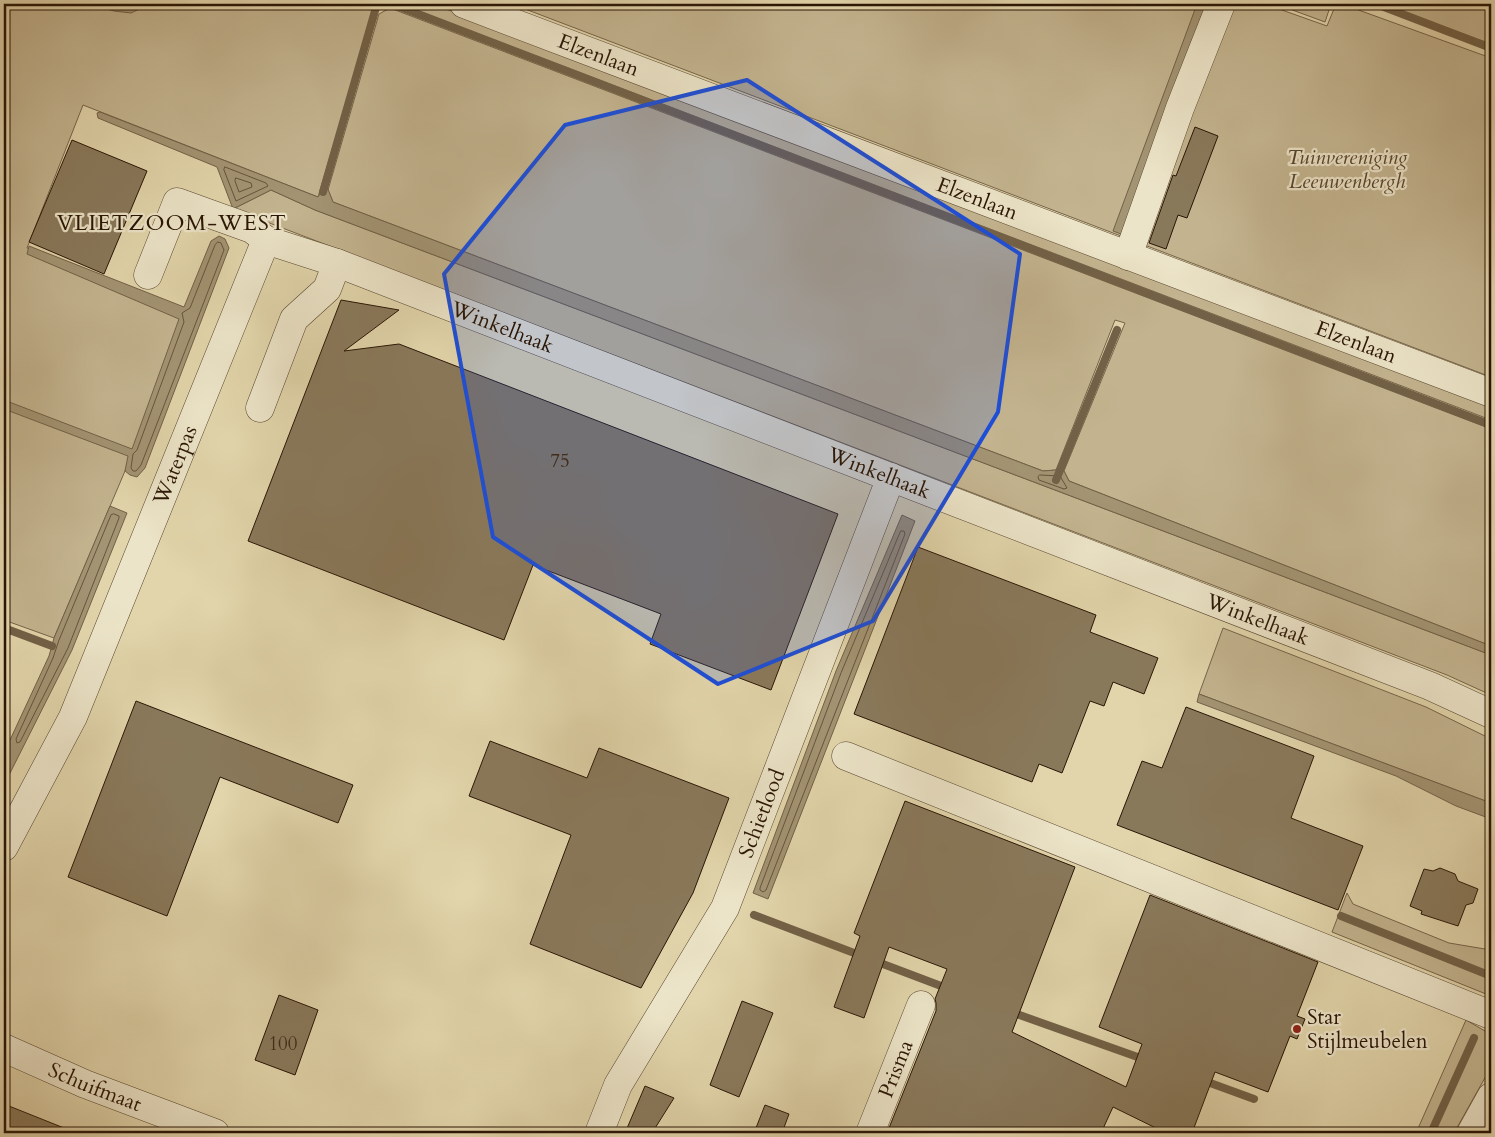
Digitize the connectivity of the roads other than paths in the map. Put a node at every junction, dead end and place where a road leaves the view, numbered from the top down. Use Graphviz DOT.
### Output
graph roads {
  1 [pos="464,4"];
  2 [pos="1221,4"];
  3 [pos="266,240"];
  4 [pos="1128,256"];
  5 [pos="337,263"];
  6 [pos="148,275"];
  7 [pos="1491,393"];
  8 [pos="260,408"];
  9 [pos="891,477"];
  10 [pos="1491,714"];
  11 [pos="846,756"];
  12 [pos="4,847"];
  13 [pos="921,1005"];
  14 [pos="1491,1015"];
  15 [pos="4,1048"];
  16 [pos="1491,1097"];
  17 [pos="215,1133"];
  18 [pos="599,1133"];
  19 [pos="870,1133"];
  20 [pos="1471,1133"];
  1 -- 4 [label="street, Elzenlaan"];
  2 -- 4 [label="street"];
  3 -- 5 [label="street, Winkelhaak"];
  3 -- 6 [label="street"];
  3 -- 12 [label="street, Waterpas"];
  4 -- 7 [label="street, Elzenlaan"];
  5 -- 8 [label="street"];
  5 -- 9 [label="street, Winkelhaak"];
  9 -- 10 [label="street, Winkelhaak"];
  9 -- 18 [label="street, Schietlood"];
  11 -- 14 [label="street"];
  13 -- 19 [label="street, Prisma"];
  15 -- 17 [label="street, Schuifmaat"];
  16 -- 20 [label="street"];
}
